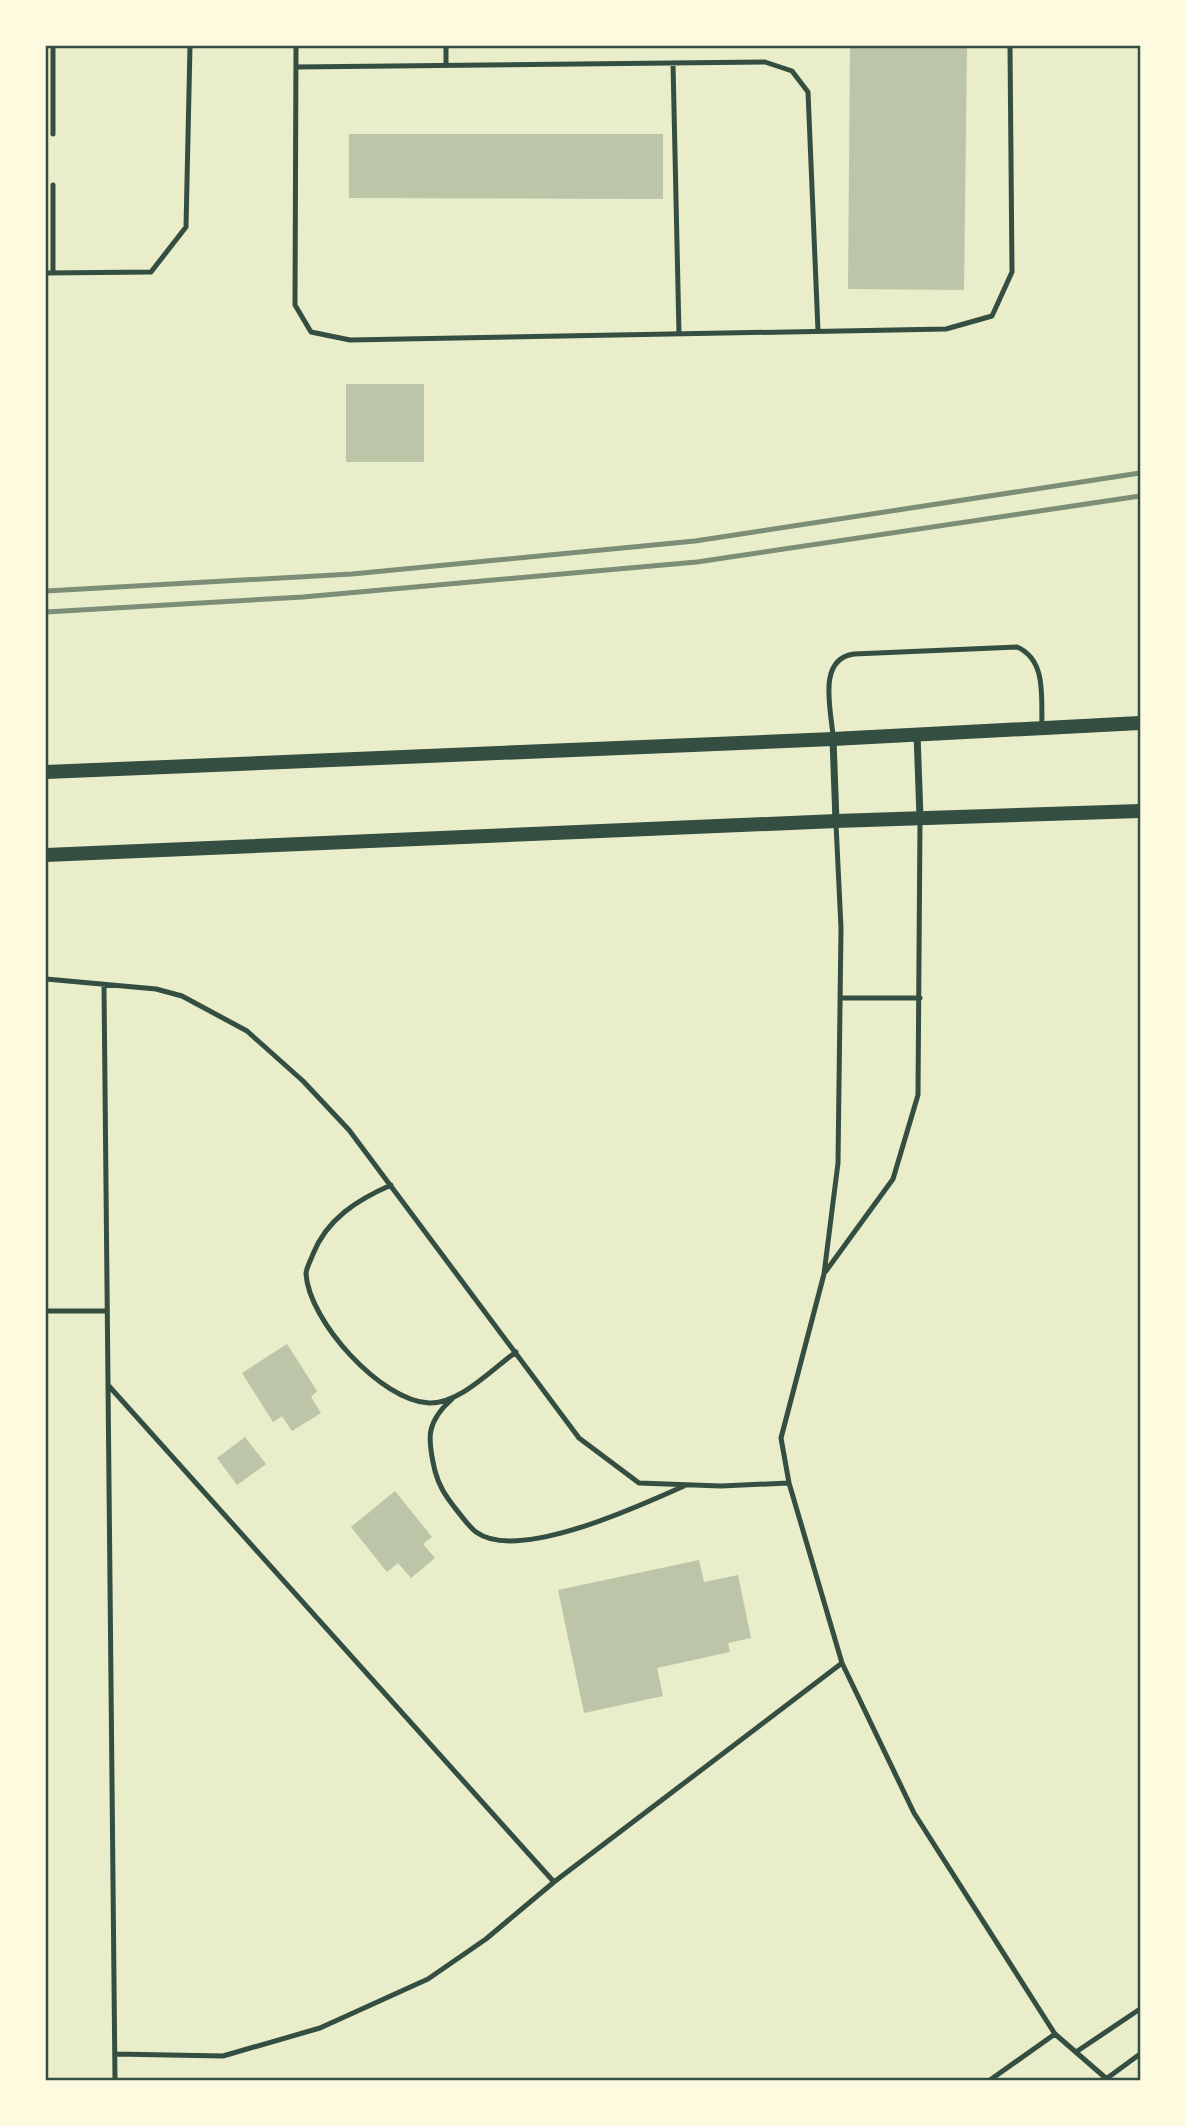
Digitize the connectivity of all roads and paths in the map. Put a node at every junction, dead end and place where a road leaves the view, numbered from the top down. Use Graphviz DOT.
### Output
graph roads {
  1 [pos="54,46"];
  2 [pos="190,46"];
  3 [pos="296,46"];
  4 [pos="446,46"];
  5 [pos="1010,46"];
  6 [pos="673,63"];
  7 [pos="446,65"];
  8 [pos="296,67"];
  9 [pos="53,134"];
  10 [pos="53,185"];
  11 [pos="49,273"];
  12 [pos="818,331"];
  13 [pos="679,334"];
  14 [pos="1140,723"];
  15 [pos="1042,726"];
  16 [pos="917,733"];
  17 [pos="833,739"];
  18 [pos="46,772"];
  19 [pos="1140,811"];
  20 [pos="920,817"];
  21 [pos="836,821"];
  22 [pos="46,855"];
  23 [pos="46,979"];
  24 [pos="104,986"];
  25 [pos="840,998"];
  26 [pos="920,998"];
  27 [pos="391,1185"];
  28 [pos="824,1274"];
  29 [pos="46,1311"];
  30 [pos="107,1311"];
  31 [pos="516,1352"];
  32 [pos="108,1385"];
  33 [pos="452,1399"];
  34 [pos="789,1483"];
  35 [pos="686,1485"];
  36 [pos="842,1663"];
  37 [pos="554,1882"];
  38 [pos="1140,2009"];
  39 [pos="1055,2034"];
  40 [pos="1076,2052"];
  41 [pos="115,2054"];
  42 [pos="1140,2054"];
  43 [pos="1107,2080"];
  44 [pos="115,2081"];
  45 [pos="990,2081"];
  1 -- 9 [label="lane"];
  2 -- 11 [label="lane"];
  3 -- 8 [label="lane"];
  4 -- 7 [label="lane"];
  5 -- 12 [label="lane"];
  6 -- 7 [label="lane"];
  6 -- 12 [label="lane"];
  6 -- 13 [label="lane"];
  7 -- 8 [label="lane"];
  8 -- 13 [label="lane"];
  10 -- 11 [label="lane"];
  12 -- 13 [label="lane"];
  14 -- 15 [label="main road"];
  15 -- 16 [label="main road"];
  15 -- 17 [label="lane"];
  16 -- 17 [label="main road"];
  16 -- 20 [label="street"];
  17 -- 18 [label="main road"];
  17 -- 21 [label="street"];
  19 -- 20 [label="main road"];
  20 -- 21 [label="main road"];
  20 -- 26 [label="lane"];
  21 -- 22 [label="main road"];
  21 -- 25 [label="lane"];
  23 -- 24 [label="lane"];
  24 -- 27 [label="lane"];
  24 -- 30 [label="lane"];
  25 -- 26 [label="lane"];
  25 -- 28 [label="lane"];
  26 -- 28 [label="lane"];
  27 -- 31 [label="lane"];
  27 -- 33 [label="lane"];
  28 -- 34 [label="lane"];
  29 -- 30 [label="lane"];
  30 -- 32 [label="lane"];
  31 -- 33 [label="lane"];
  31 -- 35 [label="lane"];
  32 -- 37 [label="lane"];
  32 -- 41 [label="lane"];
  33 -- 35 [label="lane"];
  34 -- 35 [label="lane"];
  34 -- 36 [label="lane"];
  36 -- 37 [label="lane"];
  36 -- 39 [label="lane"];
  37 -- 41 [label="lane"];
  38 -- 40 [label="lane"];
  39 -- 40 [label="lane"];
  39 -- 45 [label="lane"];
  40 -- 43 [label="lane"];
  41 -- 44 [label="lane"];
  42 -- 43 [label="lane"];
}
